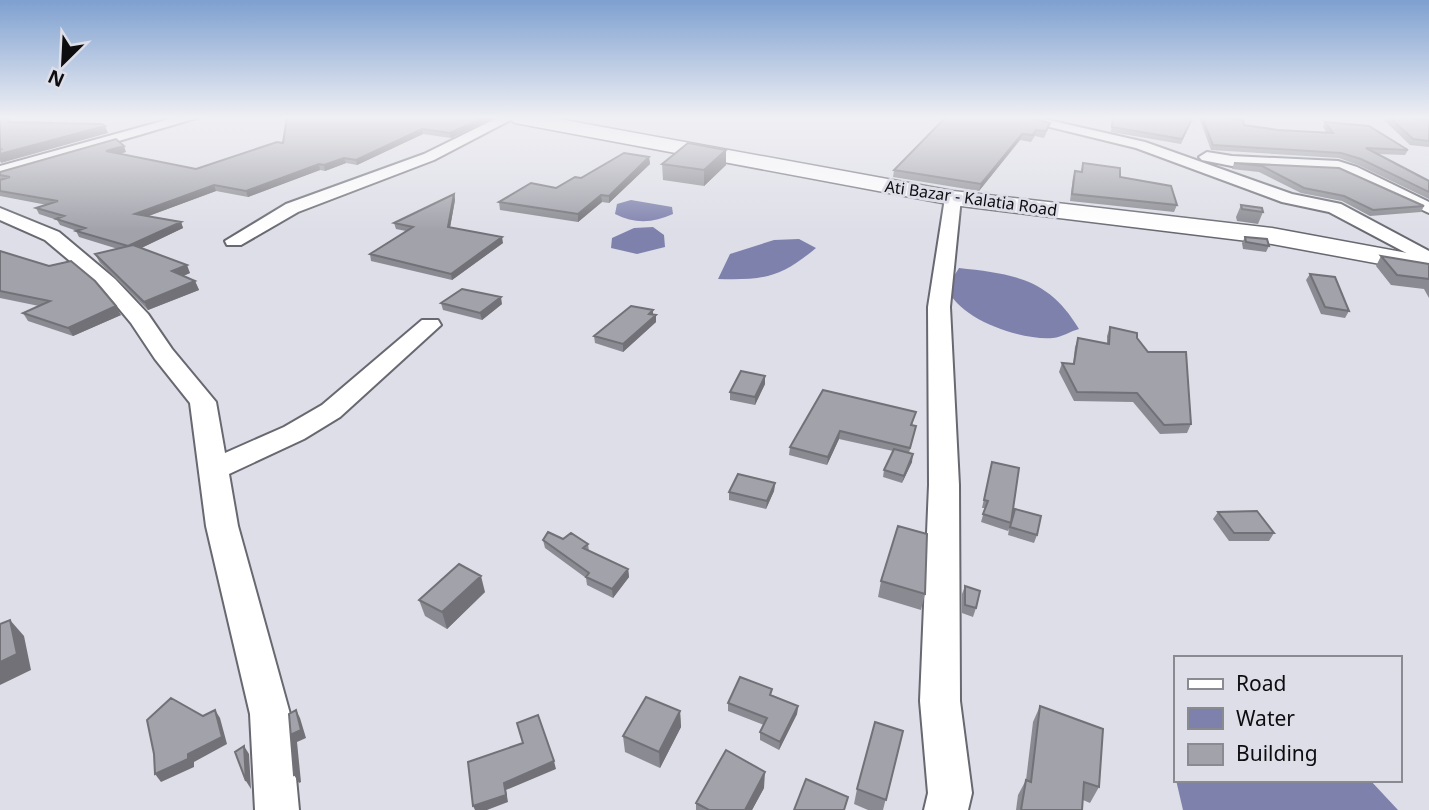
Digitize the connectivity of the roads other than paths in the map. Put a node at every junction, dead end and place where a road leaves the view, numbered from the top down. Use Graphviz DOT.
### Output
graph roads {
  1 [pos="58,155"];
  2 [pos="434,155"];
  3 [pos="718,155"];
  4 [pos="1167,155"];
  5 [pos="1196,155"];
  6 [pos="0,171"];
  7 [pos="953,198"];
  8 [pos="1429,208"];
  9 [pos="0,213"];
  10 [pos="234,241"];
  11 [pos="1429,259"];
  12 [pos="1429,265"];
  13 [pos="430,325"];
  14 [pos="214,469"];
  15 [pos="277,810"];
  16 [pos="946,810"];
  1 -- 6 [label="street"];
  2 -- 10 [label="street"];
  3 -- 7 [label="main road, Ati Bazar - Kalatia Road"];
  4 -- 11 [label="street"];
  5 -- 8 [label="street"];
  7 -- 12 [label="main road, Ati Bazar - Kalatia Road"];
  7 -- 16 [label="street"];
  9 -- 14 [label="street"];
  13 -- 14 [label="street"];
  14 -- 15 [label="street"];
}
